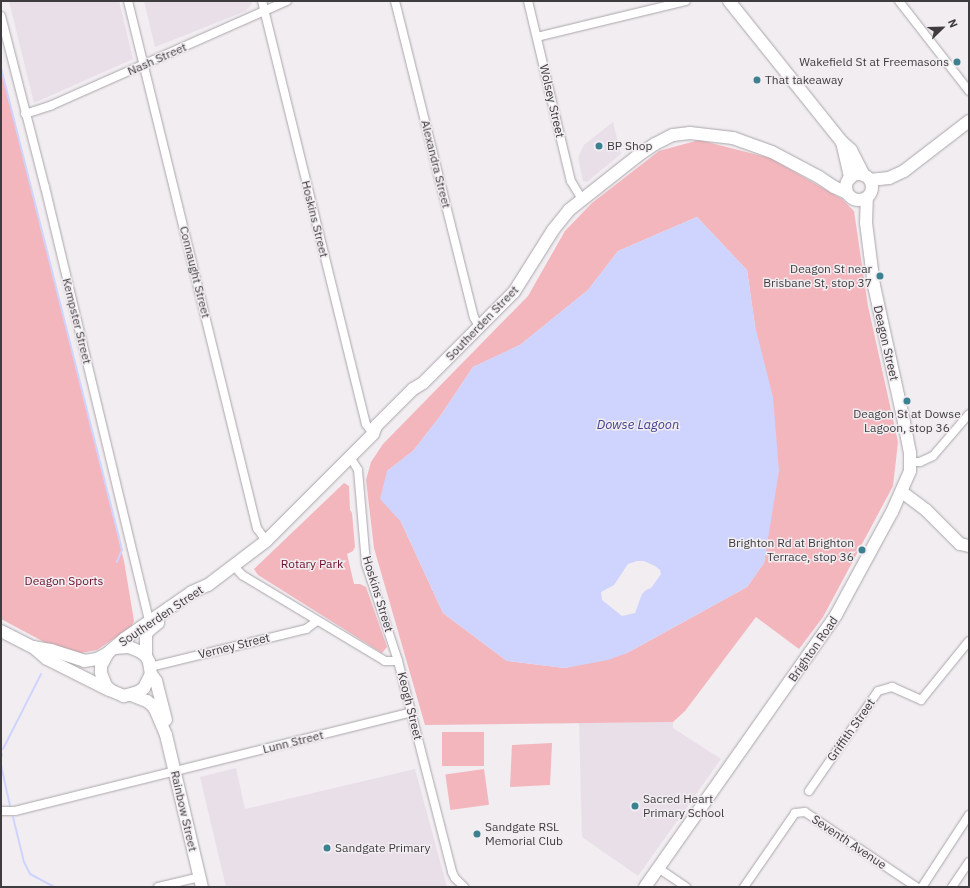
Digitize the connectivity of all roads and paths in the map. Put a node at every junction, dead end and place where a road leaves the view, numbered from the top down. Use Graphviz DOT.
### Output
graph roads {
  1 [pos="128,1"];
  2 [pos="262,1"];
  3 [pos="287,1"];
  4 [pos="395,1"];
  5 [pos="528,1"];
  6 [pos="686,1"];
  7 [pos="729,1"];
  8 [pos="899,1"];
  9 [pos="265,11"];
  10 [pos="1,16"];
  11 [pos="536,37"];
  12 [pos="144,64"];
  13 [pos="969,91"];
  14 [pos="25,114"];
  15 [pos="969,121"];
  16 [pos="964,129"];
  17 [pos="842,142"];
  18 [pos="904,171"];
  19 [pos="819,177"];
  20 [pos="849,178"];
  21 [pos="867,178"];
  22 [pos="851,196"];
  23 [pos="869,196"];
  24 [pos="582,199"];
  25 [pos="866,223"];
  26 [pos="479,327"];
  27 [pos="969,414"];
  28 [pos="373,434"];
  29 [pos="350,457"];
  30 [pos="911,462"];
  31 [pos="902,492"];
  32 [pos="266,541"];
  33 [pos="969,546"];
  34 [pos="234,566"];
  35 [pos="317,622"];
  36 [pos="150,624"];
  37 [pos="1,631"];
  38 [pos="969,641"];
  39 [pos="34,647"];
  40 [pos="111,651"];
  41 [pos="398,661"];
  42 [pos="149,666"];
  43 [pos="110,690"];
  44 [pos="131,695"];
  45 [pos="412,712"];
  46 [pos="166,735"];
  47 [pos="175,772"];
  48 [pos="809,791"];
  49 [pos="4,812"];
  50 [pos="969,815"];
  51 [pos="969,862"];
  52 [pos="658,868"];
  53 [pos="201,882"];
  54 [pos="158,887"];
  55 [pos="464,887"];
  56 [pos="645,887"];
  57 [pos="686,887"];
  58 [pos="744,887"];
  59 [pos="916,887"];
  60 [pos="922,887"];
  61 [pos="952,887"];
  1 -- 12 [label="street, Connaught Street"];
  2 -- 9 [label="street, Hoskins Street"];
  3 -- 9 [label="street, Nash Street"];
  4 -- 26 [label="street, Alexandra Street"];
  5 -- 11 [label="street, Wolsey Street"];
  6 -- 11 [label="street"];
  7 -- 17 [label="main road"];
  8 -- 13 [label="street"];
  9 -- 12 [label="street, Nash Street"];
  9 -- 28 [label="street, Hoskins Street"];
  10 -- 14 [label="street, Kempster Street"];
  11 -- 24 [label="street, Wolsey Street"];
  12 -- 14 [label="street, Nash Street"];
  12 -- 32 [label="street, Connaught Street"];
  14 -- 36 [label="street, Kempster Street"];
  15 -- 16 [label="main road"];
  16 -- 18 [label="main road"];
  17 -- 20 [label="main road"];
  17 -- 21 [label="main road"];
  18 -- 21 [label="main road"];
  18 -- 23 [label="main road"];
  19 -- 20 [label="main road, Southerden Street"];
  19 -- 22 [label="main road, Southerden Street"];
  19 -- 24 [label="main road, Southerden Street"];
  20 -- 21 [label="main road"];
  20 -- 22 [label="main road"];
  21 -- 23 [label="main road"];
  22 -- 23 [label="main road"];
  22 -- 25 [label="main road, Deagon Street"];
  23 -- 25 [label="main road, Deagon Street"];
  24 -- 26 [label="main road, Southerden Street"];
  25 -- 30 [label="main road, Deagon Street"];
  26 -- 28 [label="main road, Southerden Street"];
  27 -- 30 [label="street"];
  28 -- 29 [label="main road, Southerden Street"];
  29 -- 32 [label="main road, Southerden Street"];
  29 -- 41 [label="street, Hoskins Street"];
  30 -- 31 [label="main road, Brighton Road"];
  31 -- 33 [label="main road"];
  31 -- 52 [label="main road, Brighton Road"];
  32 -- 34 [label="main road, Southerden Street"];
  34 -- 35 [label="street, Keogh Street"];
  34 -- 36 [label="main road, Southerden Street"];
  35 -- 41 [label="street, Keogh Street"];
  35 -- 42 [label="street, Verney Street"];
  36 -- 40 [label="main road, Southerden Street"];
  36 -- 42 [label="main road, Southerden Street"];
  37 -- 39 [label="main road"];
  38 -- 48 [label="street, Griffith Street"];
  39 -- 40 [label="main road"];
  39 -- 43 [label="main road"];
  40 -- 42 [label="main road"];
  40 -- 43 [label="main road"];
  41 -- 45 [label="street, Keogh Street"];
  42 -- 44 [label="main road"];
  42 -- 46 [label="main road, Rainbow Street"];
  43 -- 44 [label="main road"];
  44 -- 46 [label="main road, Rainbow Street"];
  45 -- 47 [label="street, Lunn Street"];
  45 -- 55 [label="street, Keogh Street"];
  46 -- 47 [label="main road, Rainbow Street"];
  47 -- 49 [label="street, Lunn Street"];
  47 -- 53 [label="main road, Rainbow Street"];
  50 -- 60 [label="street"];
  51 -- 61 [label="street"];
  52 -- 56 [label="main road, Brighton Road"];
  52 -- 57 [label="street"];
  53 -- 54 [label="street"];
  58 -- 59 [label="street, Seventh Avenue"];
}
